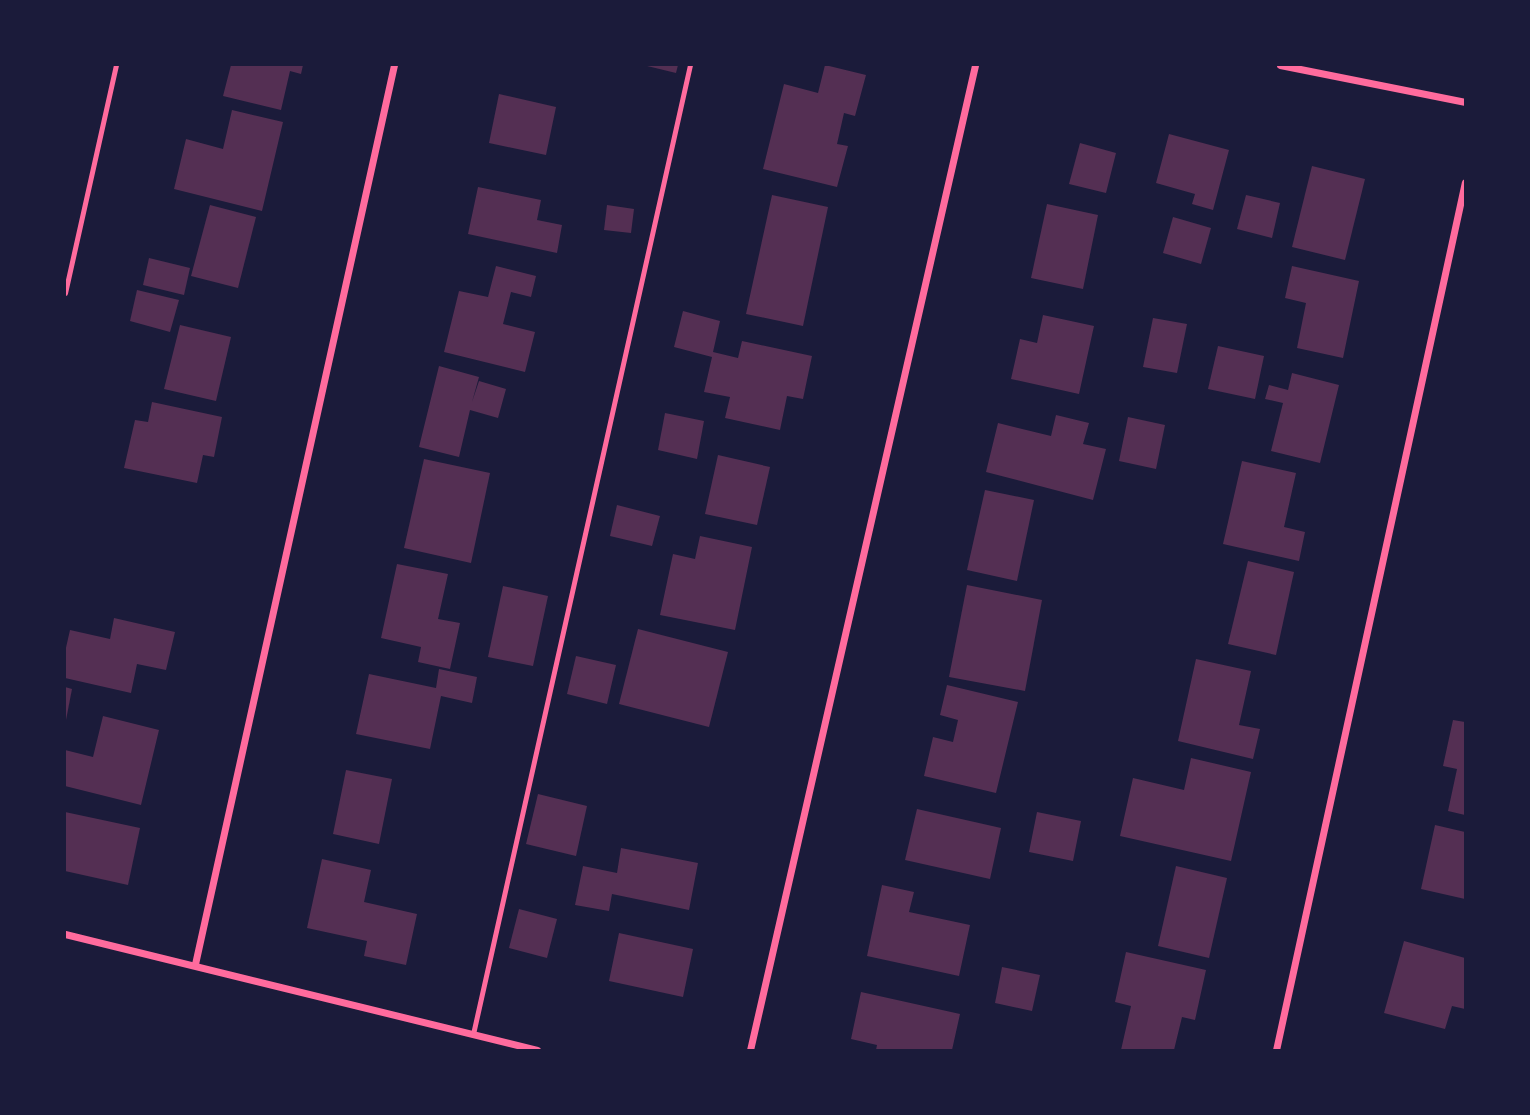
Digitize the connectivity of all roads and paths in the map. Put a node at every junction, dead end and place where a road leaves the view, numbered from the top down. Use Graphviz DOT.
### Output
graph roads {
  1 [pos="116,65"];
  2 [pos="394,65"];
  3 [pos="690,65"];
  4 [pos="975,65"];
  5 [pos="1280,65"];
  6 [pos="1465,102"];
  7 [pos="1465,182"];
  8 [pos="65,293"];
  9 [pos="65,934"];
  10 [pos="195,964"];
  11 [pos="473,1034"];
  12 [pos="537,1050"];
  13 [pos="750,1050"];
  14 [pos="1276,1050"];
  1 -- 8 [label="lane"];
  2 -- 10 [label="street"];
  3 -- 11 [label="lane"];
  4 -- 13 [label="street"];
  5 -- 6 [label="street"];
  7 -- 14 [label="street"];
  9 -- 10 [label="street"];
  10 -- 11 [label="street"];
  11 -- 12 [label="street"];
}
